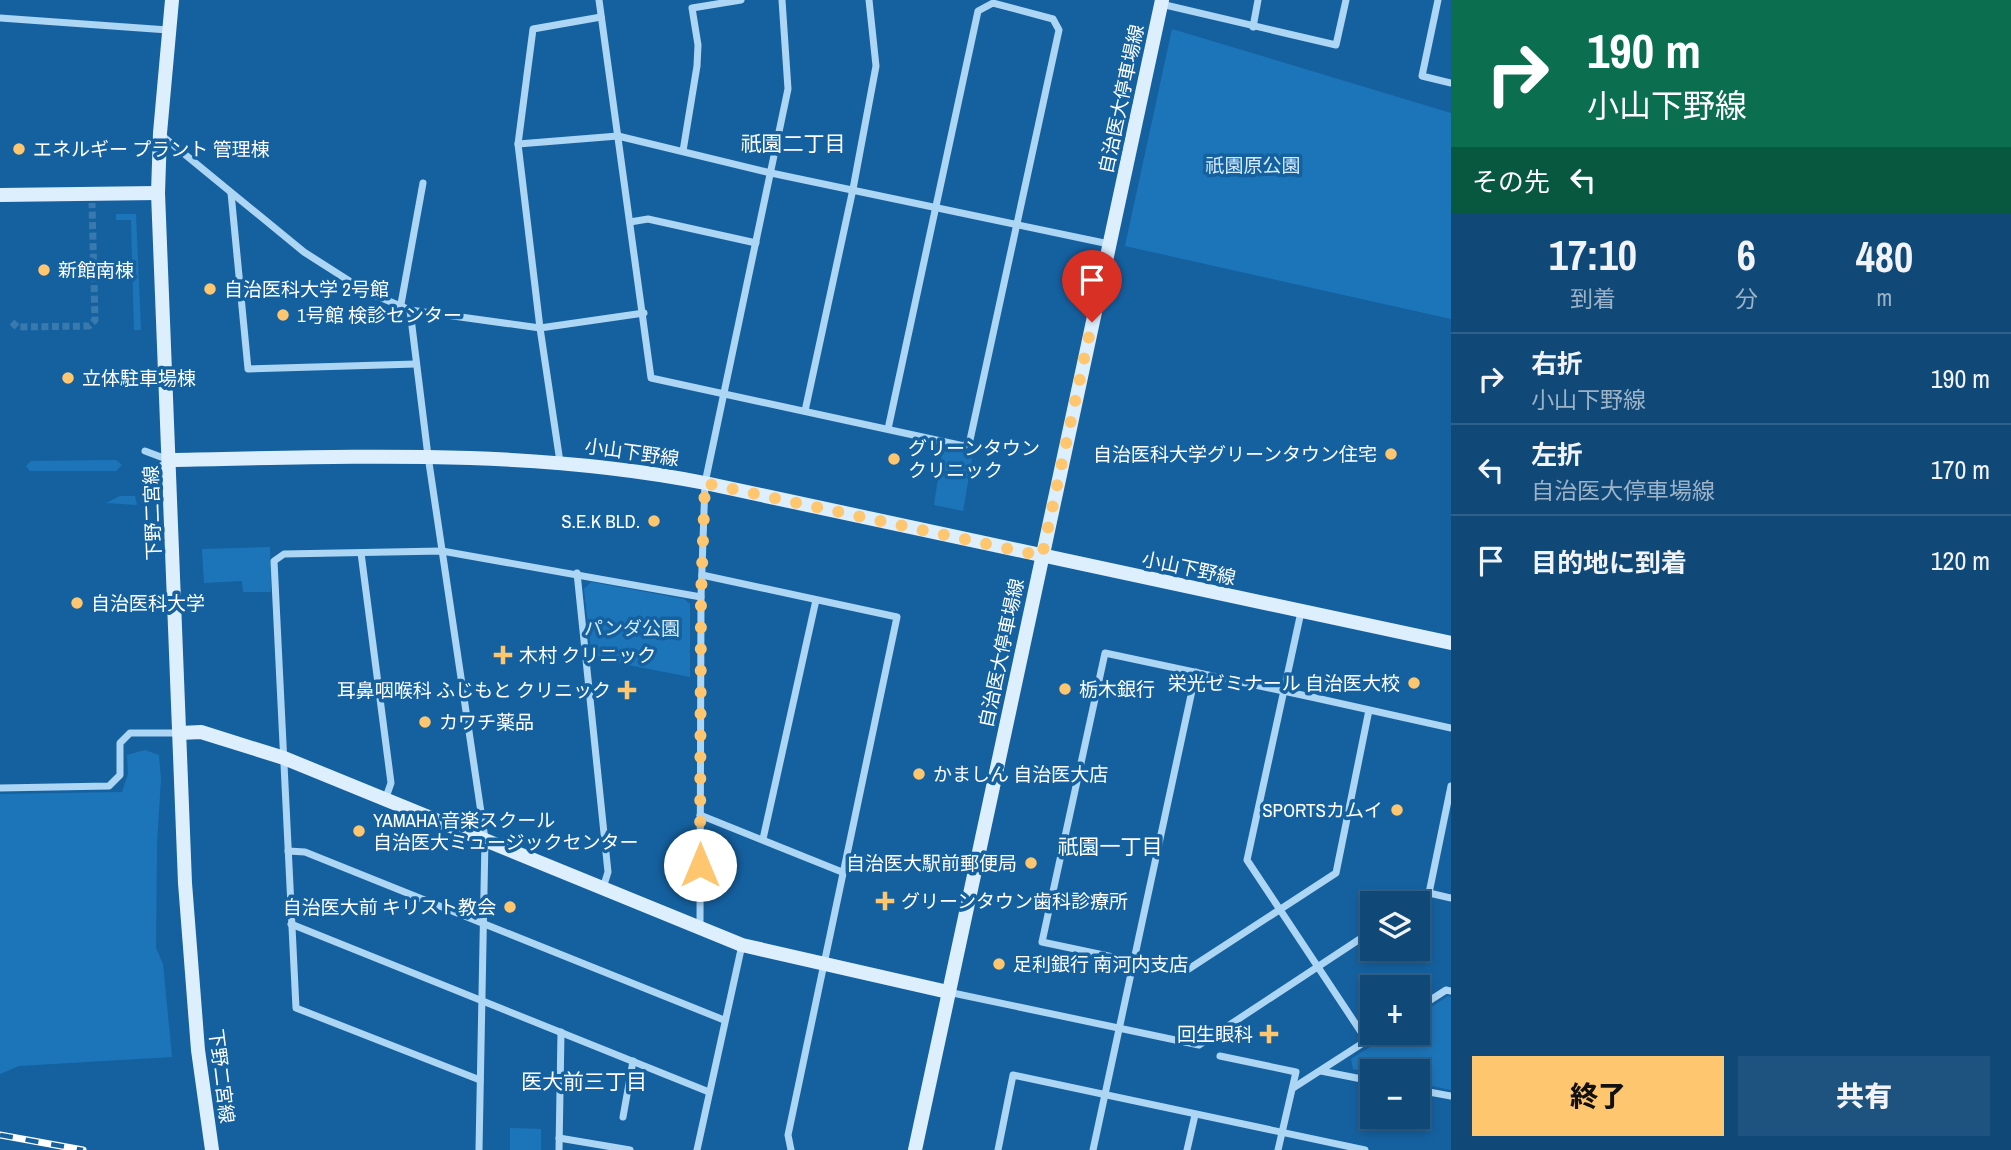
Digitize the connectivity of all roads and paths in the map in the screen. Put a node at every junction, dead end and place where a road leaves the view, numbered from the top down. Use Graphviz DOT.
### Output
graph roads {
  1 [pos="172,0"];
  2 [pos="599,0"];
  3 [pos="741,0"];
  4 [pos="782,0"];
  5 [pos="869,0"];
  6 [pos="1258,0"];
  7 [pos="1346,0"];
  8 [pos="1438,0"];
  9 [pos="1162,2"];
  10 [pos="601,17"];
  11 [pos="0,18"];
  12 [pos="1253,27"];
  13 [pos="168,30"];
  14 [pos="1451,83"];
  15 [pos="160,133"];
  16 [pos="618,135"];
  17 [pos="518,144"];
  18 [pos="683,151"];
  19 [pos="771,173"];
  20 [pos="423,183"];
  21 [pos="853,189"];
  22 [pos="158,193"];
  23 [pos="231,193"];
  24 [pos="0,195"];
  25 [pos="935,206"];
  26 [pos="630,222"];
  27 [pos="1018,224"];
  28 [pos="756,243"];
  29 [pos="1109,244"];
  30 [pos="401,304"];
  31 [pos="410,310"];
  32 [pos="644,313"];
  33 [pos="540,328"];
  34 [pos="416,365"];
  35 [pos="723,393"];
  36 [pos="805,411"];
  37 [pos="888,429"];
  38 [pos="145,451"];
  39 [pos="428,456"];
  40 [pos="169,460"];
  41 [pos="560,462"];
  42 [pos="146,476"];
  43 [pos="705,483"];
  44 [pos="442,551"];
  45 [pos="361,552"];
  46 [pos="1042,556"];
  47 [pos="577,573"];
  48 [pos="702,575"];
  49 [pos="701,597"];
  50 [pos="817,600"];
  51 [pos="1301,612"];
  52 [pos="1451,643"];
  53 [pos="1196,672"];
  54 [pos="1283,692"];
  55 [pos="1369,710"];
  56 [pos="1451,728"];
  57 [pos="180,733"];
  58 [pos="284,758"];
  59 [pos="1451,786"];
  60 [pos="0,788"];
  61 [pos="385,801"];
  62 [pos="700,815"];
  63 [pos="485,839"];
  64 [pos="763,839"];
  65 [pos="288,851"];
  66 [pos="842,872"];
  67 [pos="603,888"];
  68 [pos="1429,891"];
  69 [pos="1430,893"];
  70 [pos="1451,898"];
  71 [pos="1278,910"];
  72 [pos="483,923"];
  73 [pos="291,924"];
  74 [pos="700,926"];
  75 [pos="1360,938"];
  76 [pos="742,945"];
  77 [pos="1133,961"];
  78 [pos="824,964"];
  79 [pos="1317,967"];
  80 [pos="1451,991"];
  81 [pos="948,992"];
  82 [pos="481,1000"];
  83 [pos="1430,1000"];
  84 [pos="724,1020"];
  85 [pos="1119,1028"];
  86 [pos="1360,1031"];
  87 [pos="561,1032"];
  88 [pos="1361,1045"];
  89 [pos="1220,1056"];
  90 [pos="633,1061"];
  91 [pos="1321,1071"];
  92 [pos="1360,1079"];
  93 [pos="480,1080"];
  94 [pos="1293,1088"];
  95 [pos="709,1092"];
  96 [pos="1430,1092"];
  97 [pos="1105,1094"];
  98 [pos="1451,1096"];
  99 [pos="1195,1115"];
  100 [pos="623,1117"];
  101 [pos="1282,1132"];
  102 [pos="559,1138"];
  103 [pos="212,1150"];
  104 [pos="479,1150"];
  105 [pos="559,1150"];
  106 [pos="630,1150"];
  107 [pos="697,1150"];
  108 [pos="791,1150"];
  109 [pos="915,1150"];
  110 [pos="998,1150"];
  111 [pos="1093,1150"];
  112 [pos="1186,1150"];
  113 [pos="1278,1150"];
  114 [pos="1365,1150"];
  1 -- 13 [label="main road, 下野二宮線"];
  2 -- 10 [label="street"];
  3 -- 18 [label="street"];
  4 -- 19 [label="street"];
  5 -- 21 [label="street"];
  6 -- 12 [label="street"];
  7 -- 12 [label="street"];
  8 -- 14 [label="street"];
  9 -- 12 [label="street"];
  9 -- 29 [label="main road, 自治医大停車場線"];
  10 -- 16 [label="street"];
  10 -- 17 [label="street"];
  11 -- 13 [label="street"];
  13 -- 15 [label="main road, 下野二宮線"];
  15 -- 22 [label="main road, 下野二宮線"];
  15 -- 23 [label="street"];
  16 -- 17 [label="street"];
  16 -- 18 [label="street"];
  16 -- 26 [label="street"];
  17 -- 33 [label="street"];
  18 -- 19 [label="street"];
  19 -- 21 [label="street"];
  19 -- 28 [label="street"];
  20 -- 30 [label="street"];
  21 -- 25 [label="street"];
  21 -- 36 [label="street"];
  22 -- 24 [label="main road"];
  22 -- 40 [label="main road, 下野二宮線"];
  23 -- 30 [label="street"];
  23 -- 34 [label="street"];
  25 -- 27 [label="street"];
  25 -- 27 [label="street"];
  25 -- 37 [label="street"];
  26 -- 28 [label="street"];
  26 -- 32 [label="street"];
  27 -- 29 [label="street"];
  27 -- 37 [label="street"];
  28 -- 35 [label="street"];
  29 -- 46 [label="main road, 自治医大停車場線"];
  30 -- 31 [label="street"];
  31 -- 33 [label="street"];
  31 -- 34 [label="street"];
  32 -- 33 [label="street"];
  32 -- 35 [label="street"];
  33 -- 41 [label="street"];
  34 -- 39 [label="street"];
  35 -- 36 [label="street"];
  35 -- 43 [label="street"];
  36 -- 37 [label="street"];
  38 -- 40 [label="street"];
  39 -- 40 [label="main road, 小山下野線"];
  39 -- 41 [label="main road, 小山下野線"];
  39 -- 44 [label="street"];
  40 -- 42 [label="street"];
  40 -- 57 [label="main road, 下野二宮線"];
  41 -- 43 [label="main road, 小山下野線"];
  43 -- 46 [label="main road, 小山下野線"];
  43 -- 48 [label="street"];
  44 -- 45 [label="street"];
  44 -- 47 [label="street"];
  44 -- 63 [label="street"];
  45 -- 58 [label="street"];
  45 -- 61 [label="street"];
  46 -- 51 [label="main road, 小山下野線"];
  46 -- 81 [label="main road, 自治医大停車場線"];
  47 -- 49 [label="street"];
  47 -- 67 [label="street"];
  48 -- 49 [label="street"];
  48 -- 50 [label="street"];
  49 -- 62 [label="street"];
  50 -- 64 [label="street"];
  50 -- 66 [label="street"];
  51 -- 52 [label="main road, 小山下野線"];
  51 -- 54 [label="street"];
  53 -- 54 [label="street"];
  53 -- 77 [label="street"];
  53 -- 77 [label="street"];
  54 -- 55 [label="street"];
  54 -- 71 [label="street"];
  55 -- 56 [label="street"];
  55 -- 71 [label="street"];
  57 -- 58 [label="main road"];
  57 -- 60 [label="street"];
  57 -- 103 [label="main road, 下野二宮線"];
  58 -- 61 [label="main road"];
  58 -- 65 [label="street"];
  59 -- 68 [label="street"];
  61 -- 63 [label="main road"];
  62 -- 64 [label="street"];
  62 -- 74 [label="street"];
  63 -- 67 [label="main road"];
  63 -- 72 [label="street"];
  64 -- 66 [label="street"];
  65 -- 72 [label="street"];
  65 -- 73 [label="street"];
  66 -- 78 [label="street"];
  67 -- 74 [label="main road"];
  69 -- 70 [label="street"];
  71 -- 77 [label="street"];
  71 -- 79 [label="street"];
  72 -- 82 [label="street"];
  72 -- 84 [label="street"];
  73 -- 82 [label="street"];
  73 -- 93 [label="street"];
  74 -- 76 [label="main road"];
  75 -- 79 [label="street"];
  76 -- 78 [label="main road"];
  76 -- 84 [label="street"];
  77 -- 85 [label="street"];
  78 -- 81 [label="main road"];
  78 -- 108 [label="street"];
  79 -- 85 [label="street"];
  79 -- 86 [label="street"];
  80 -- 83 [label="street"];
  81 -- 85 [label="street"];
  81 -- 109 [label="main road, 自治医大停車場線"];
  82 -- 87 [label="street"];
  82 -- 93 [label="street"];
  84 -- 95 [label="street"];
  85 -- 97 [label="street"];
  87 -- 90 [label="street"];
  87 -- 102 [label="street"];
  88 -- 91 [label="street"];
  89 -- 94 [label="street"];
  90 -- 95 [label="street"];
  90 -- 100 [label="street"];
  91 -- 92 [label="street"];
  91 -- 94 [label="street"];
  93 -- 104 [label="street"];
  94 -- 101 [label="street"];
  95 -- 107 [label="street"];
  96 -- 98 [label="street"];
  97 -- 99 [label="street"];
  97 -- 110 [label="street"];
  97 -- 111 [label="street"];
  99 -- 101 [label="street"];
  99 -- 112 [label="street"];
  101 -- 113 [label="street"];
  101 -- 114 [label="street"];
  102 -- 105 [label="street"];
  102 -- 106 [label="street"];
}
